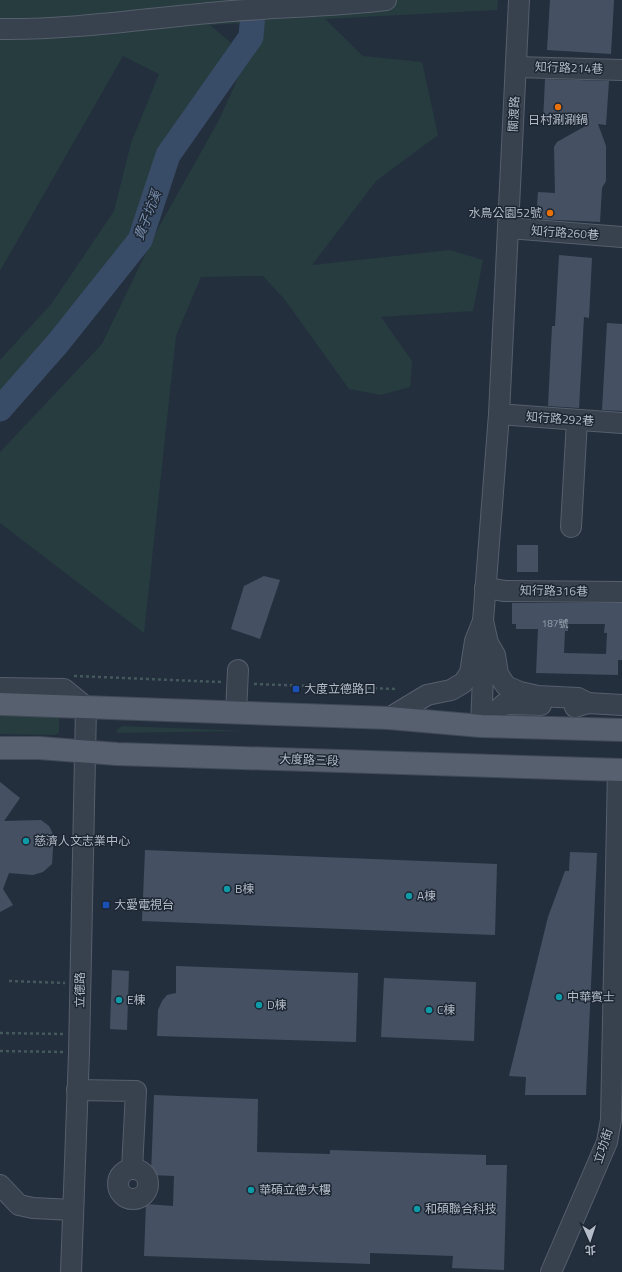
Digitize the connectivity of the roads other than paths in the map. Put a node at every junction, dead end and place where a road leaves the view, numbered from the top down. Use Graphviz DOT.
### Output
graph roads {
  1 [pos="386,0"];
  2 [pos="519,0"];
  3 [pos="0,29"];
  4 [pos="516,67"];
  5 [pos="622,70"];
  6 [pos="509,228"];
  7 [pos="622,237"];
  8 [pos="499,414"];
  9 [pos="577,420"];
  10 [pos="622,423"];
  11 [pos="571,527"];
  12 [pos="486,588"];
  13 [pos="622,592"];
  14 [pos="483,621"];
  15 [pos="488,643"];
  16 [pos="238,677"];
  17 [pos="0,688"];
  18 [pos="588,703"];
  19 [pos="0,704"];
  20 [pos="622,704"];
  21 [pos="86,707"];
  22 [pos="236,713"];
  23 [pos="389,718"];
  24 [pos="481,726"];
  25 [pos="622,730"];
  26 [pos="0,748"];
  27 [pos="85,752"];
  28 [pos="621,771"];
  29 [pos="618,939"];
  30 [pos="77,1090"];
  31 [pos="617,1120"];
  32 [pos="132,1169"];
  33 [pos="0,1185"];
  34 [pos="73,1210"];
  35 [pos="71,1272"];
  36 [pos="551,1272"];
  1 -- 3 [label="street"];
  2 -- 4 [label="street, 關渡路"];
  4 -- 5 [label="street, 知行路214巷"];
  4 -- 6 [label="street, 關渡路"];
  6 -- 7 [label="street, 知行路260巷"];
  6 -- 8 [label="street, 關渡路"];
  8 -- 9 [label="street, 知行路292巷"];
  8 -- 12 [label="street, 關渡路"];
  9 -- 10 [label="street, 知行路292巷"];
  9 -- 11 [label="street"];
  12 -- 13 [label="street, 知行路316巷"];
  12 -- 14 [label="street, 關渡路"];
  14 -- 15 [label="street"];
  14 -- 23 [label="street"];
  15 -- 18 [label="street"];
  15 -- 24 [label="street"];
  16 -- 22 [label="street"];
  17 -- 21 [label="street"];
  18 -- 20 [label="street"];
  18 -- 24 [label="street"];
  19 -- 21 [label="main road"];
  21 -- 22 [label="main road"];
  21 -- 27 [label="street, 立德路"];
  22 -- 23 [label="main road"];
  23 -- 24 [label="main road"];
  24 -- 25 [label="main road"];
  26 -- 27 [label="main road, 大度路三段"];
  27 -- 28 [label="main road, 大度路三段"];
  27 -- 30 [label="street, 立德路"];
  28 -- 29 [label="street, 立功街"];
  29 -- 31 [label="street, 立功街"];
  30 -- 32 [label="street"];
  30 -- 34 [label="street, 立德路"];
  31 -- 36 [label="street, 立功街"];
  33 -- 34 [label="street"];
  34 -- 35 [label="street, 立德路"];
}
